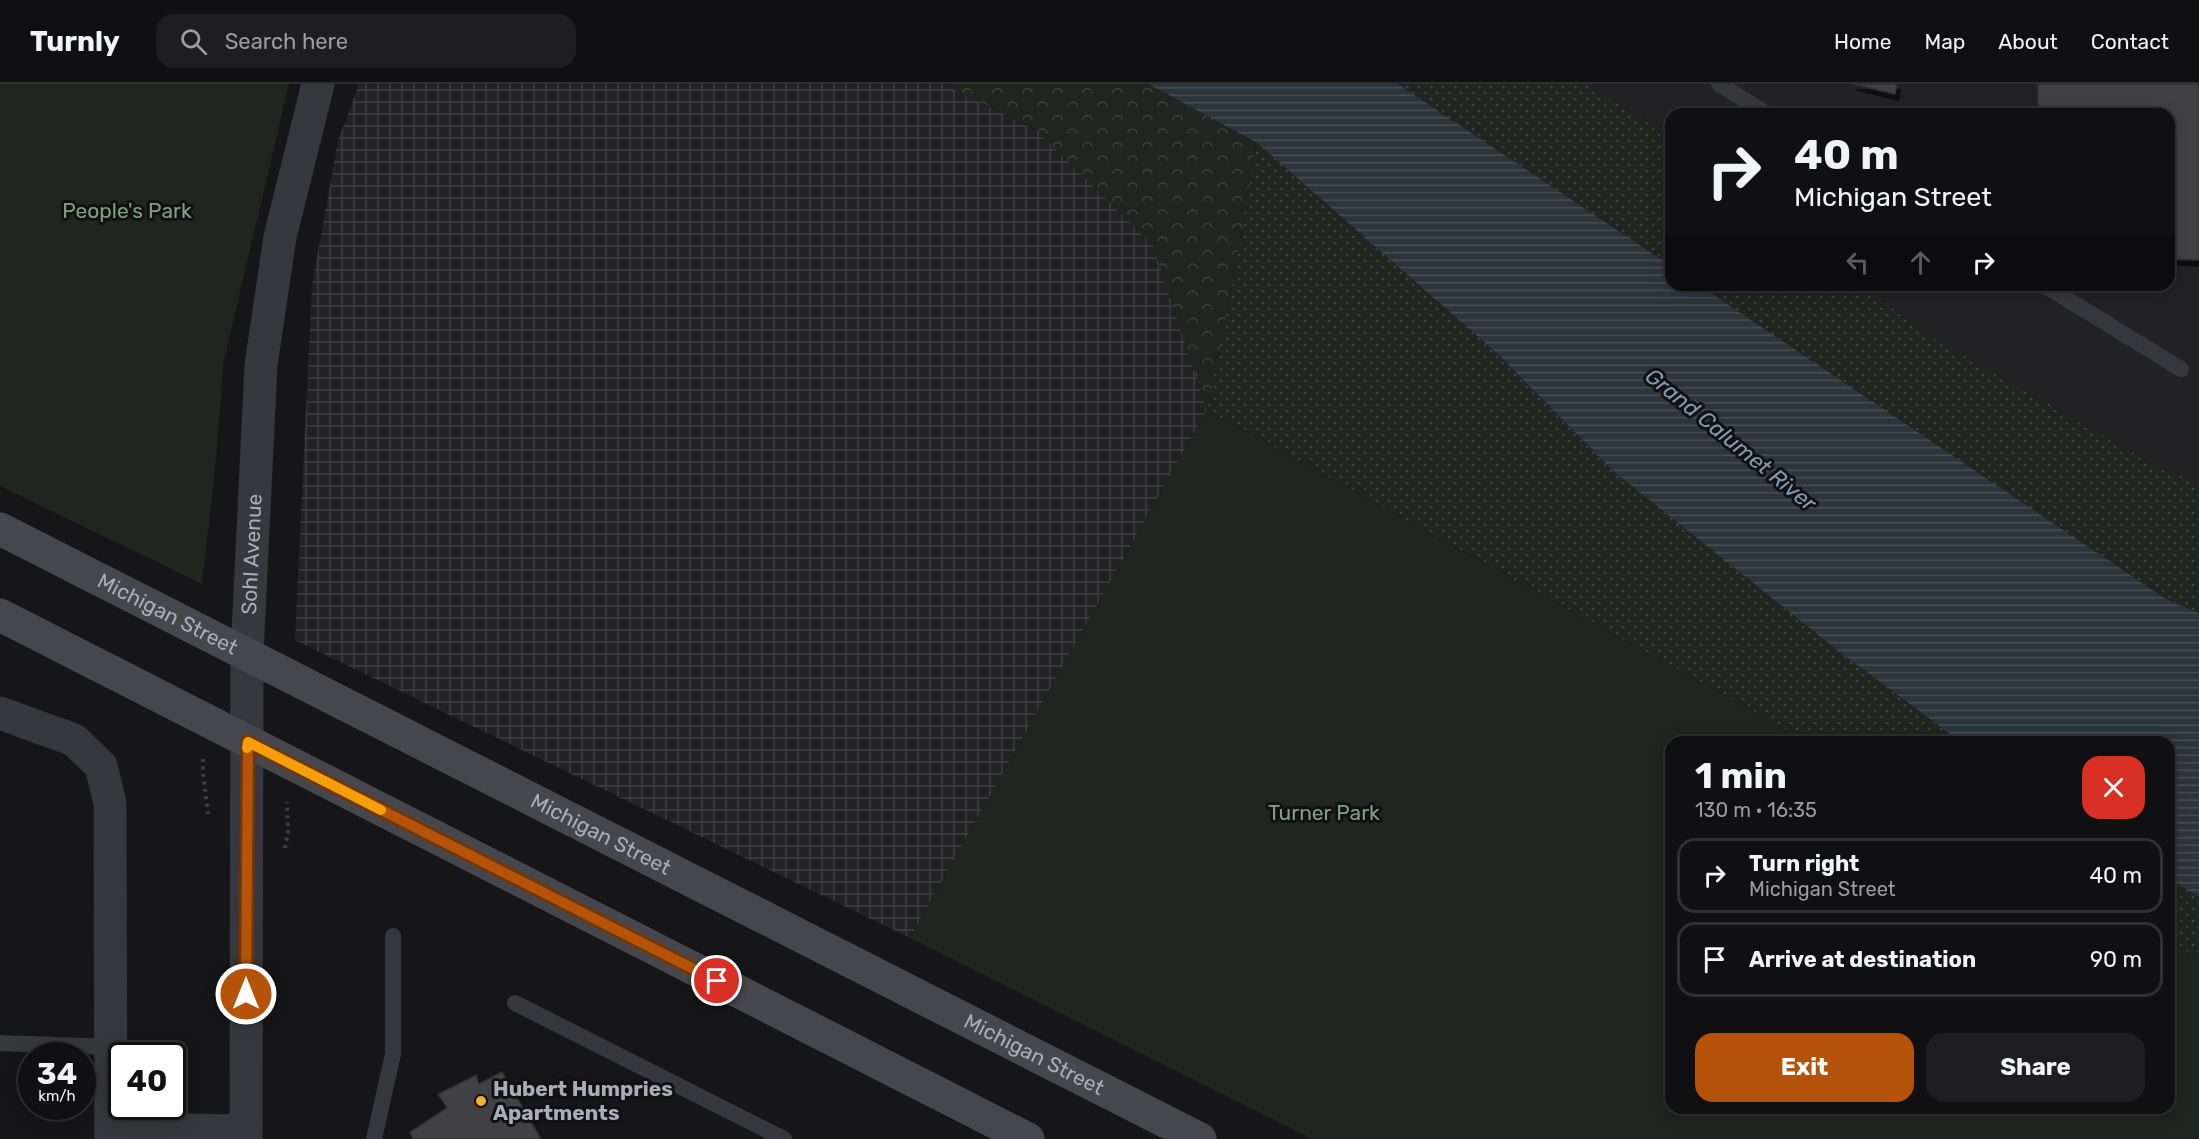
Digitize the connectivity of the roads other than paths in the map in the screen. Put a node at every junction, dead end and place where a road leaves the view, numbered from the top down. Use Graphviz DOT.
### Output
graph roads {
  1 [pos="318,84"];
  2 [pos="1719,84"];
  3 [pos="1757,108"];
  4 [pos="2054,291"];
  5 [pos="2181,369"];
  6 [pos="0,529"];
  7 [pos="0,615"];
  8 [pos="247,654"];
  9 [pos="0,713"];
  10 [pos="248,742"];
  11 [pos="393,936"];
  12 [pos="515,1003"];
  13 [pos="111,1042"];
  14 [pos="0,1043"];
  15 [pos="108,1047"];
  16 [pos="111,1134"];
  17 [pos="246,1135"];
  18 [pos="374,1139"];
  19 [pos="784,1139"];
  20 [pos="1028,1139"];
  21 [pos="1200,1139"];
  1 -- 8 [label="street, Sohl Avenue"];
  2 -- 3 [label="lane"];
  4 -- 5 [label="lane"];
  6 -- 8 [label="main road, Michigan Street"];
  7 -- 10 [label="main road"];
  8 -- 10 [label="street, Sohl Avenue"];
  8 -- 21 [label="main road, Michigan Street"];
  9 -- 13 [label="street"];
  10 -- 17 [label="street, Sohl Avenue"];
  10 -- 20 [label="main road"];
  11 -- 18 [label="lane"];
  12 -- 19 [label="lane"];
  14 -- 15 [label="lane"];
  16 -- 17 [label="street"];
}
